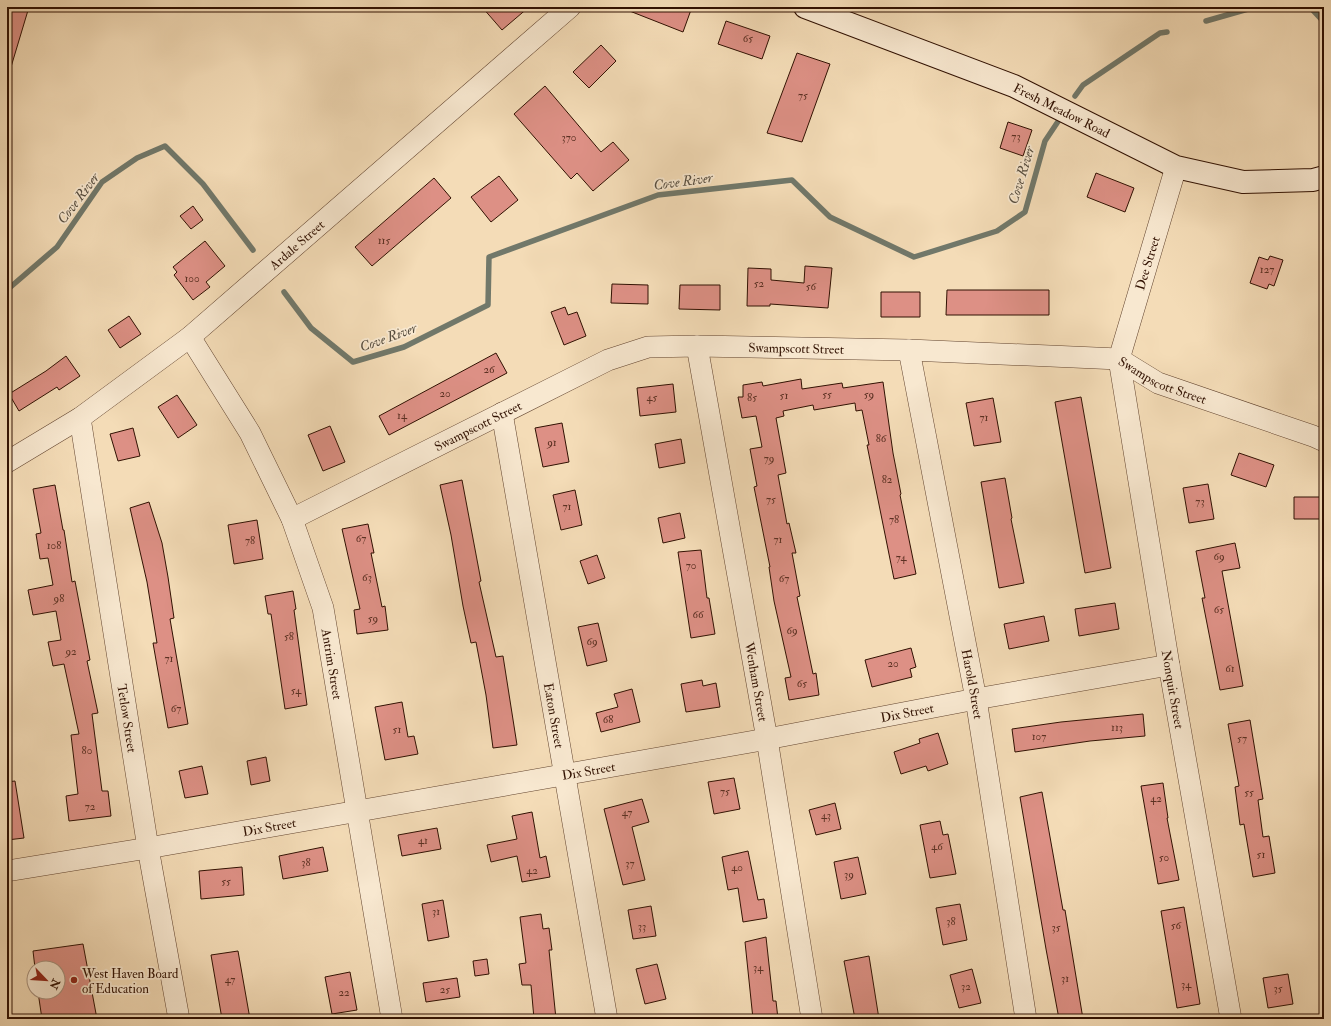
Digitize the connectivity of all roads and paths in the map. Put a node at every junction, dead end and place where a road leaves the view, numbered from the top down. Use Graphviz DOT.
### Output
graph roads {
  1 [pos="570,7"];
  2 [pos="805,7"];
  3 [pos="1176,167"];
  4 [pos="1324,177"];
  5 [pos="190,337"];
  6 [pos="697,346"];
  7 [pos="909,350"];
  8 [pos="1119,359"];
  9 [pos="502,413"];
  10 [pos="80,418"];
  11 [pos="1324,441"];
  12 [pos="7,462"];
  13 [pos="292,519"];
  14 [pos="1169,665"];
  15 [pos="976,699"];
  16 [pos="767,739"];
  17 [pos="565,773"];
  18 [pos="356,811"];
  19 [pos="148,848"];
  20 [pos="7,871"];
  21 [pos="179,1019"];
  22 [pos="392,1019"];
  23 [pos="607,1019"];
  24 [pos="812,1019"];
  25 [pos="1026,1019"];
  26 [pos="1231,1019"];
  1 -- 5 [label="street, Ardale Street"];
  2 -- 3 [label="street, Fresh Meadow Road"];
  3 -- 4 [label="street, Fresh Meadow Road"];
  3 -- 8 [label="street, Dee Street"];
  5 -- 10 [label="street, Ardale Street"];
  5 -- 13 [label="street, Antrim Street"];
  6 -- 7 [label="street, Swampscott Street"];
  6 -- 9 [label="street, Swampscott Street"];
  6 -- 16 [label="street, Wenham Street"];
  7 -- 8 [label="street, Swampscott Street"];
  7 -- 15 [label="street, Harold Street"];
  8 -- 11 [label="street, Swampscott Street"];
  8 -- 14 [label="street, Nonquit Street"];
  9 -- 13 [label="street, Swampscott Street"];
  9 -- 17 [label="street, Eaton Street"];
  10 -- 12 [label="street, Ardale Street"];
  10 -- 19 [label="street, Tetlow Street"];
  13 -- 18 [label="street, Antrim Street"];
  14 -- 15 [label="street, Dix Street"];
  14 -- 26 [label="street, Nonquit Street"];
  15 -- 16 [label="street, Dix Street"];
  15 -- 25 [label="street, Harold Street"];
  16 -- 17 [label="street, Dix Street"];
  16 -- 24 [label="street, Wenham Street"];
  17 -- 18 [label="street, Dix Street"];
  17 -- 23 [label="street, Eaton Street"];
  18 -- 19 [label="street, Dix Street"];
  18 -- 22 [label="street, Antrim Street"];
  19 -- 20 [label="street, Dix Street"];
  19 -- 21 [label="street, Tetlow Street"];
}
